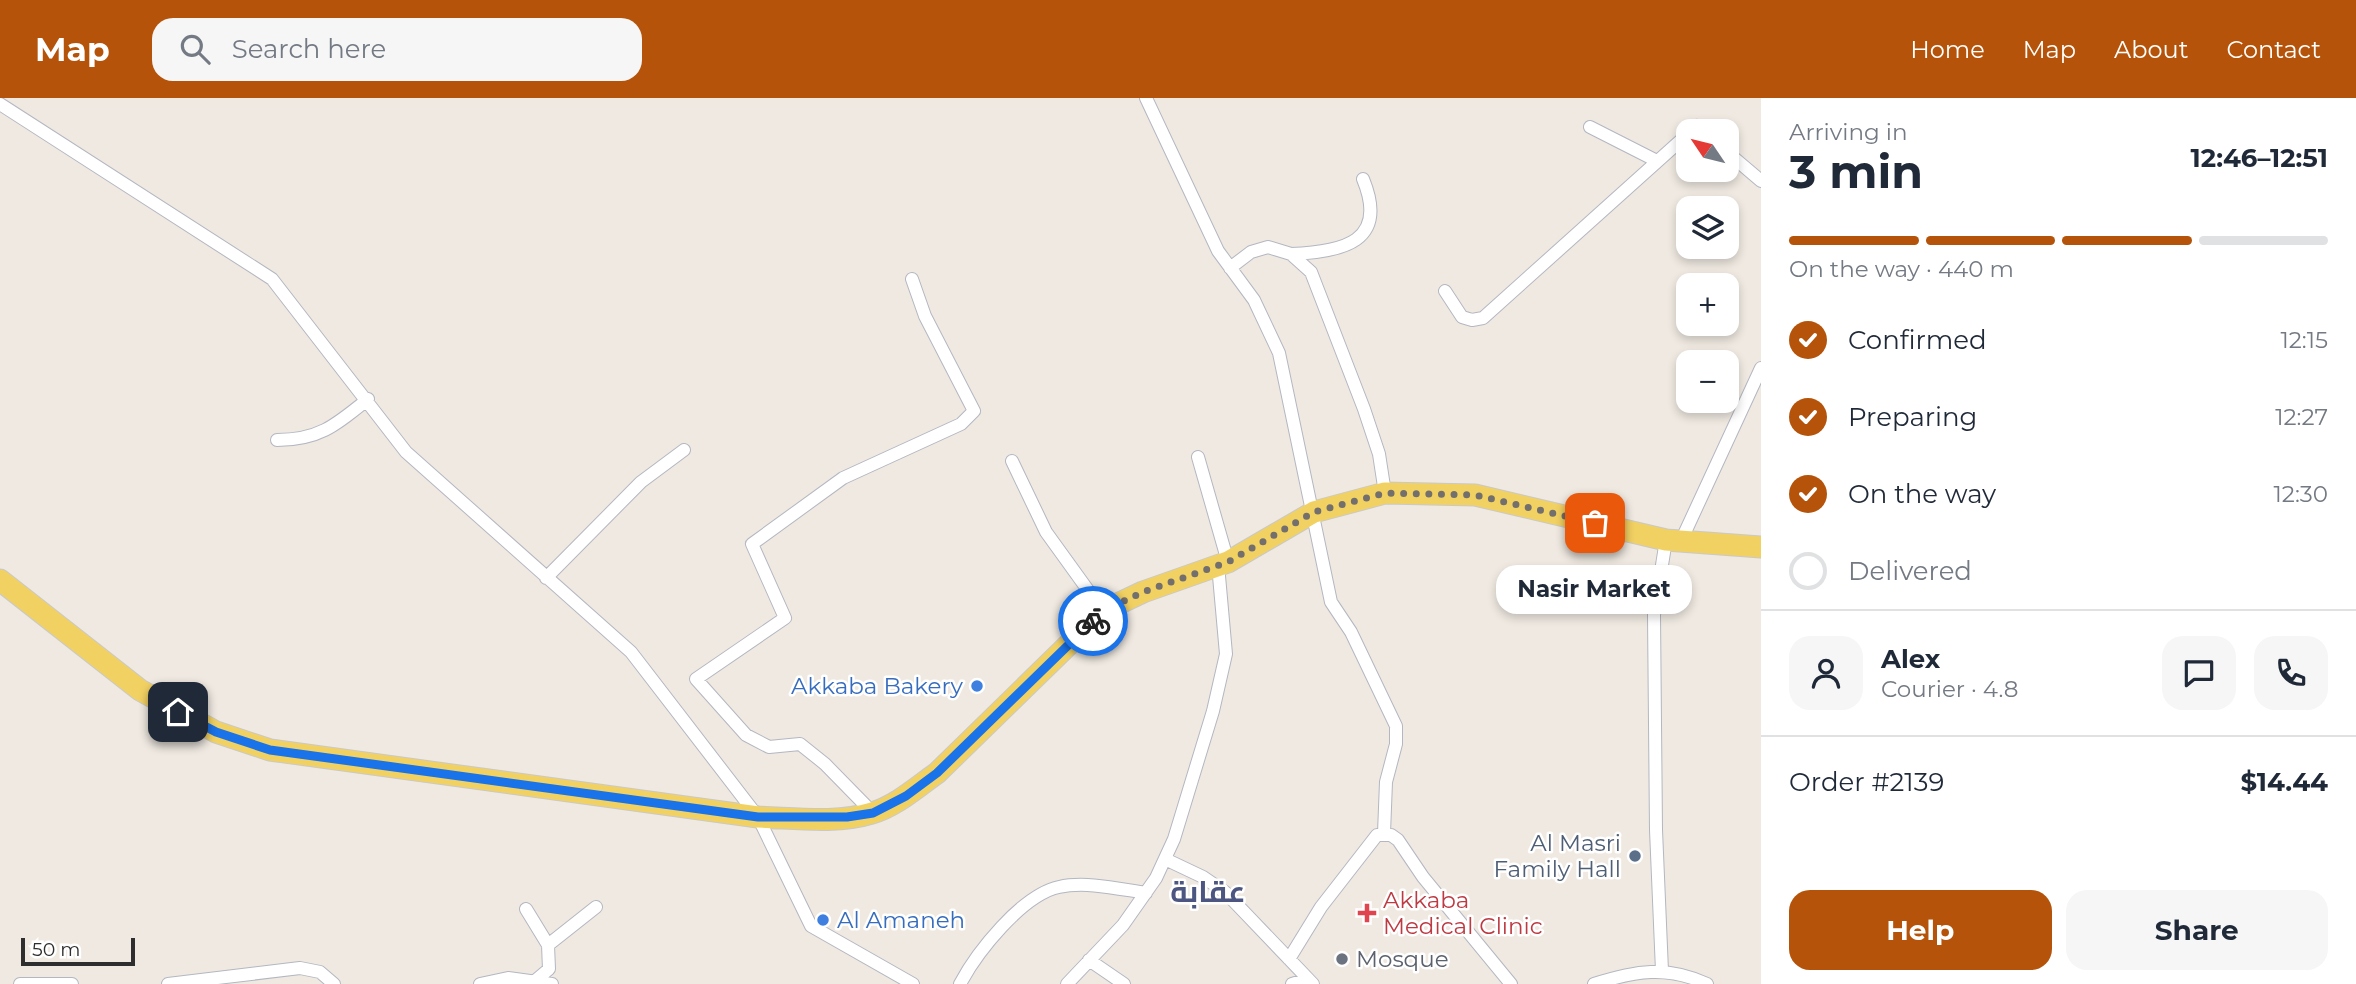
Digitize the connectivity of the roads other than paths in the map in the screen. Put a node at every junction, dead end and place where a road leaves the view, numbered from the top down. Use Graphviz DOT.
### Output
graph roads {
  1 [pos="1146,98"];
  2 [pos="0,104"];
  3 [pos="1590,127"];
  4 [pos="1676,143"];
  5 [pos="1655,160"];
  6 [pos="1740,163"];
  7 [pos="1363,179"];
  8 [pos="1761,181"];
  9 [pos="1291,254"];
  10 [pos="1230,268"];
  11 [pos="912,279"];
  12 [pos="1445,291"];
  13 [pos="1761,368"];
  14 [pos="368,400"];
  15 [pos="277,440"];
  16 [pos="684,450"];
  17 [pos="1198,457"];
  18 [pos="1012,461"];
  19 [pos="1385,493"];
  20 [pos="1314,512"];
  21 [pos="1673,540"];
  22 [pos="1761,547"];
  23 [pos="1223,563"];
  24 [pos="546,578"];
  25 [pos="0,580"];
  26 [pos="1103,611"];
  27 [pos="873,813"];
  28 [pos="758,817"];
  29 [pos="1384,833"];
  30 [pos="1165,859"];
  31 [pos="1146,893"];
  32 [pos="596,907"];
  33 [pos="526,909"];
  34 [pos="548,945"];
  35 [pos="1289,959"];
  36 [pos="1089,960"];
  37 [pos="1662,971"];
  38 [pos="536,980"];
  39 [pos="1311,981"];
  40 [pos="186,983"];
  41 [pos="20,984"];
  42 [pos="26,984"];
  43 [pos="72,984"];
  44 [pos="168,984"];
  45 [pos="334,984"];
  46 [pos="480,984"];
  47 [pos="552,984"];
  48 [pos="913,984"];
  49 [pos="960,984"];
  50 [pos="1068,984"];
  51 [pos="1124,984"];
  52 [pos="1292,984"];
  53 [pos="1511,984"];
  54 [pos="1594,984"];
  55 [pos="1707,984"];
  1 -- 10 [label="street"];
  2 -- 14 [label="street"];
  3 -- 5 [label="street"];
  4 -- 5 [label="street"];
  5 -- 12 [label="street"];
  6 -- 8 [label="street"];
  7 -- 9 [label="street"];
  9 -- 10 [label="street"];
  9 -- 19 [label="street"];
  10 -- 20 [label="street"];
  11 -- 27 [label="street"];
  13 -- 21 [label="street"];
  14 -- 15 [label="street"];
  14 -- 24 [label="street"];
  16 -- 24 [label="street"];
  17 -- 23 [label="street"];
  18 -- 26 [label="street"];
  19 -- 20 [label="main road"];
  19 -- 21 [label="main road"];
  20 -- 23 [label="main road"];
  20 -- 29 [label="street"];
  21 -- 22 [label="main road"];
  21 -- 37 [label="street"];
  23 -- 26 [label="main road"];
  23 -- 30 [label="street"];
  24 -- 28 [label="street"];
  25 -- 28 [label="main road"];
  26 -- 27 [label="main road"];
  27 -- 28 [label="main road"];
  28 -- 48 [label="street"];
  29 -- 35 [label="street"];
  29 -- 53 [label="street"];
  30 -- 31 [label="street"];
  30 -- 35 [label="street"];
  31 -- 36 [label="street"];
  31 -- 49 [label="street"];
  32 -- 34 [label="street"];
  33 -- 34 [label="street"];
  34 -- 38 [label="street"];
  35 -- 39 [label="street"];
  36 -- 50 [label="street"];
  36 -- 51 [label="street"];
  37 -- 54 [label="street"];
  37 -- 55 [label="street"];
  38 -- 46 [label="street"];
  38 -- 47 [label="street"];
  39 -- 52 [label="street"];
  40 -- 44 [label="street"];
  40 -- 45 [label="street"];
  41 -- 42 [label="street"];
  42 -- 43 [label="street"];
}
